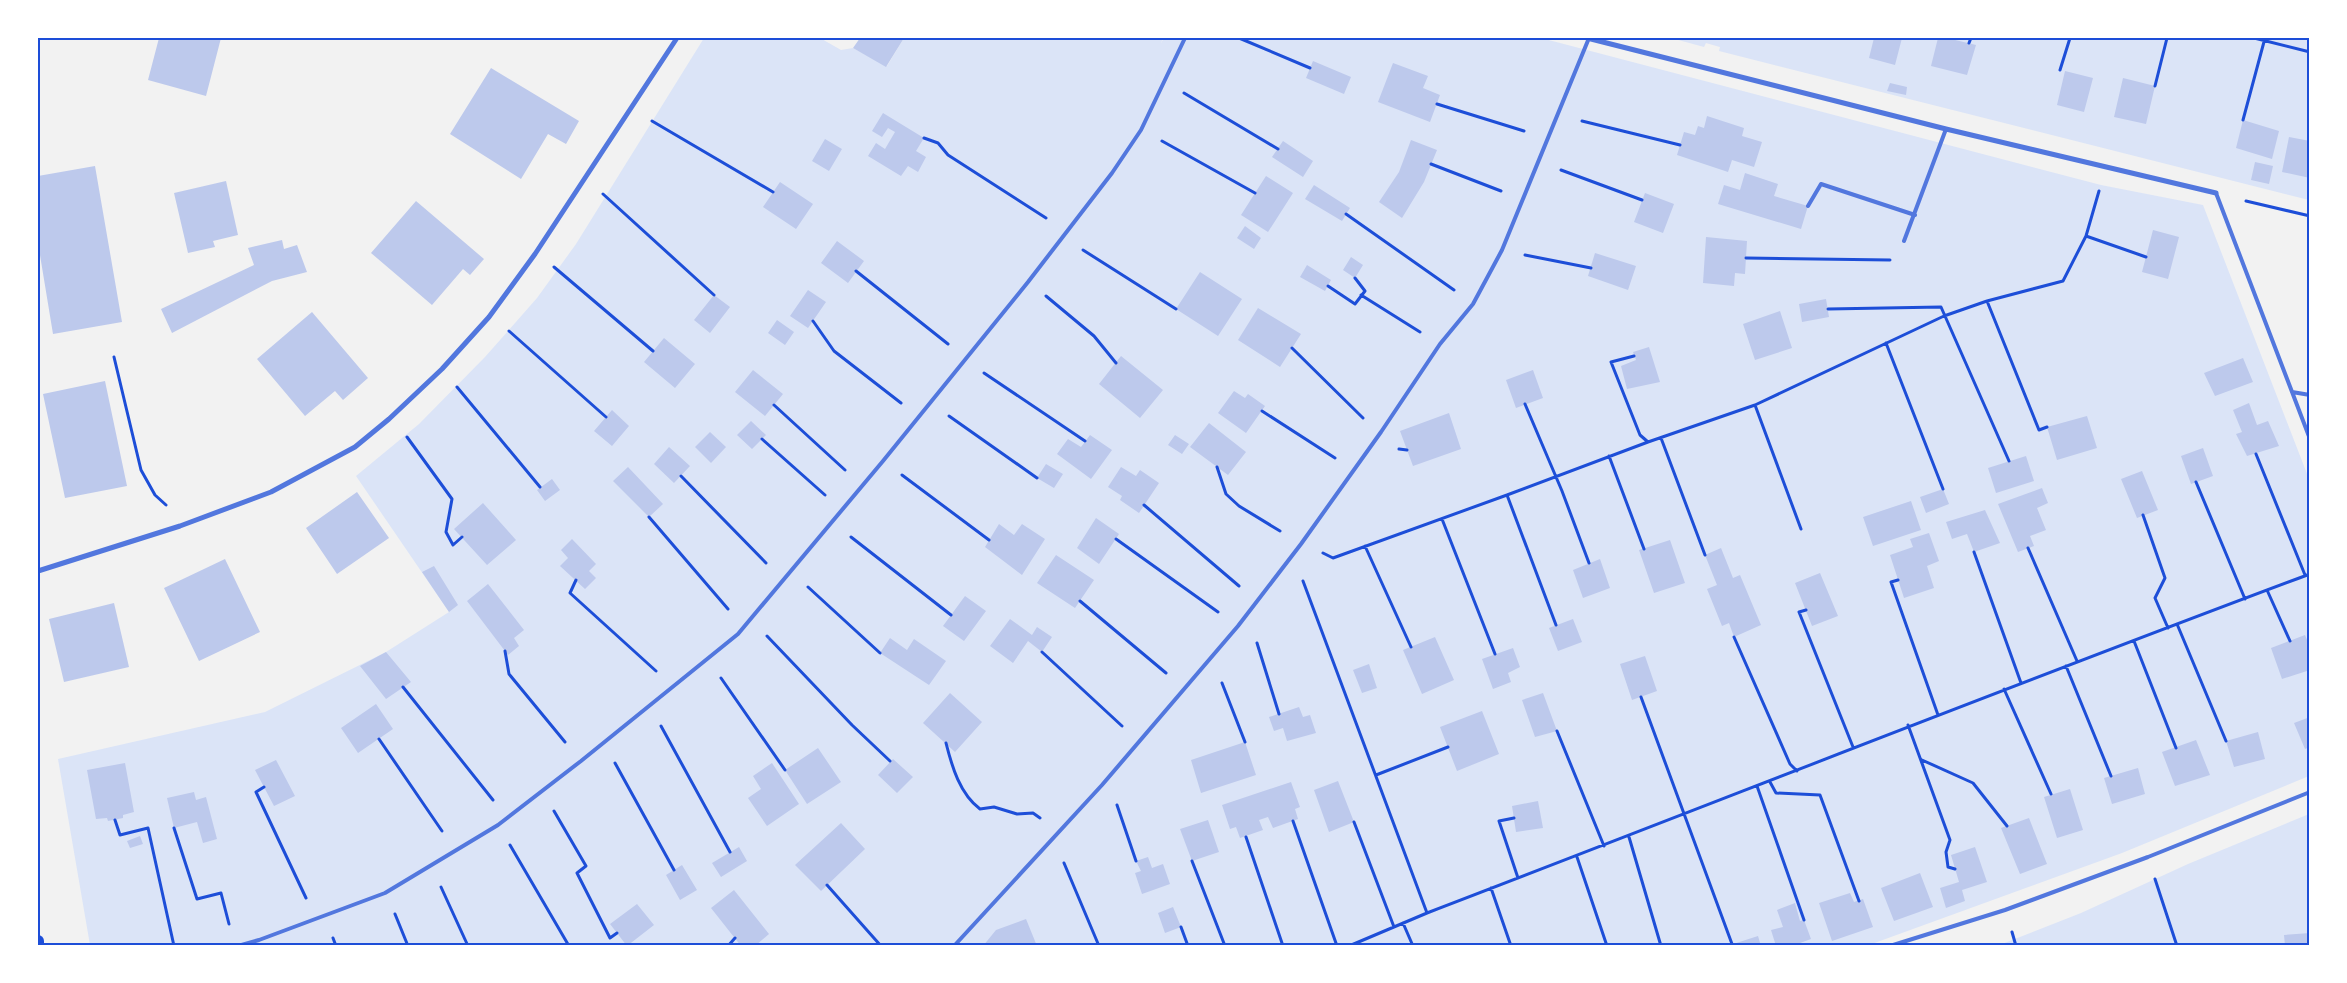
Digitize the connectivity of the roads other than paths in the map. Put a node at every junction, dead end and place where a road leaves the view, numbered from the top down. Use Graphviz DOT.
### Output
graph roads {
  1 [pos="677,38"];
  2 [pos="1185,38"];
  3 [pos="1588,38"];
  4 [pos="1946,129"];
  5 [pos="2216,193"];
  6 [pos="1808,206"];
  7 [pos="1915,215"];
  8 [pos="1904,241"];
  9 [pos="2292,392"];
  10 [pos="2310,395"];
  11 [pos="2310,439"];
  12 [pos="38,571"];
  13 [pos="2310,792"];
  14 [pos="38,941"];
  15 [pos="38,946"];
  16 [pos="238,946"];
  17 [pos="954,946"];
  18 [pos="1890,946"];
  1 -- 12 [label="street"];
  2 -- 16 [label="lane"];
  3 -- 4 [label="street"];
  3 -- 17 [label="lane"];
  4 -- 5 [label="street"];
  4 -- 7 [label="lane"];
  5 -- 9 [label="lane"];
  6 -- 7 [label="lane"];
  7 -- 8 [label="lane"];
  9 -- 10 [label="lane"];
  9 -- 11 [label="lane"];
  13 -- 18 [label="lane"];
  14 -- 15 [label="main road"];
}
